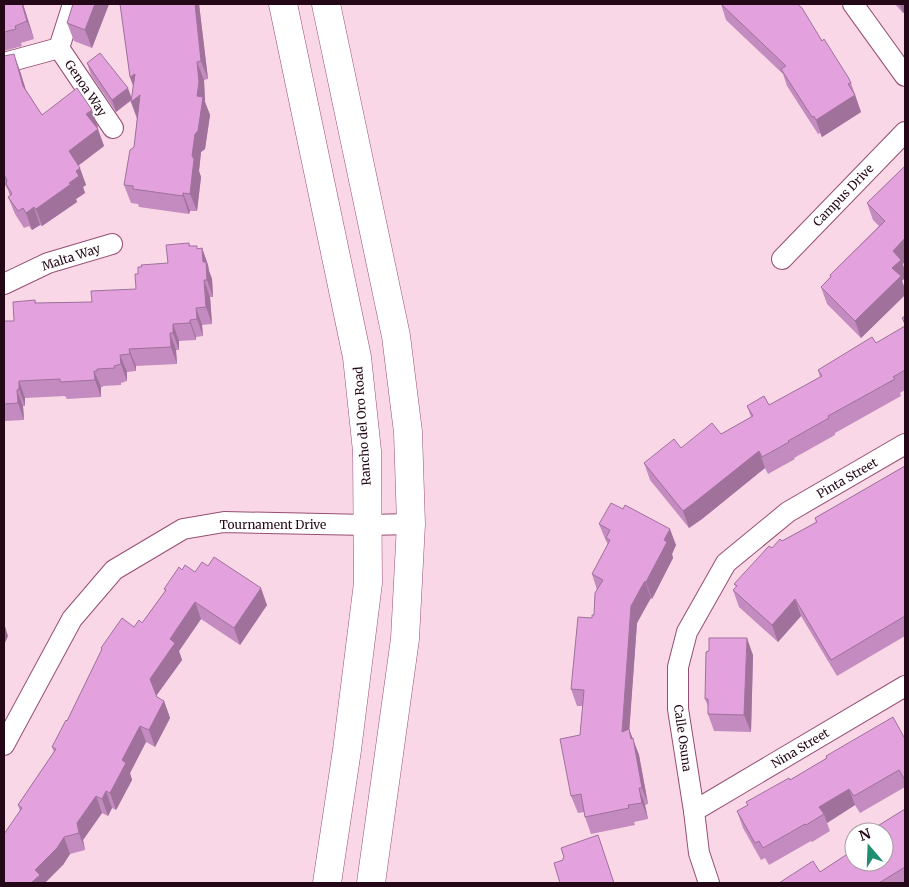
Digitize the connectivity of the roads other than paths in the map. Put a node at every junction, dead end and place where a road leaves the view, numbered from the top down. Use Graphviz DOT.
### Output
graph roads {
  1 [pos="73,4"];
  2 [pos="283,4"];
  3 [pos="326,4"];
  4 [pos="853,4"];
  5 [pos="59,48"];
  6 [pos="4,63"];
  7 [pos="905,76"];
  8 [pos="113,128"];
  9 [pos="905,132"];
  10 [pos="112,244"];
  11 [pos="782,259"];
  12 [pos="4,284"];
  13 [pos="905,444"];
  14 [pos="788,512"];
  15 [pos="411,524"];
  16 [pos="368,525"];
  17 [pos="905,686"];
  18 [pos="4,745"];
  19 [pos="694,811"];
  20 [pos="326,883"];
  21 [pos="371,883"];
  22 [pos="709,883"];
  1 -- 5 [label="street, Genoa Way"];
  2 -- 16 [label="main road, Rancho del Oro Road"];
  3 -- 15 [label="main road"];
  4 -- 7 [label="street"];
  5 -- 6 [label="street, Genoa Way"];
  5 -- 8 [label="street, Genoa Way"];
  9 -- 11 [label="street, Campus Drive"];
  10 -- 12 [label="street, Malta Way"];
  13 -- 14 [label="street, Pinta Street"];
  14 -- 19 [label="street, Calle Osuna"];
  15 -- 16 [label="street, Tournament Drive"];
  15 -- 21 [label="main road"];
  16 -- 18 [label="street, Tournament Drive"];
  16 -- 20 [label="main road, Rancho del Oro Road"];
  17 -- 19 [label="street, Nina Street"];
  19 -- 22 [label="street, Calle Osuna"];
}
